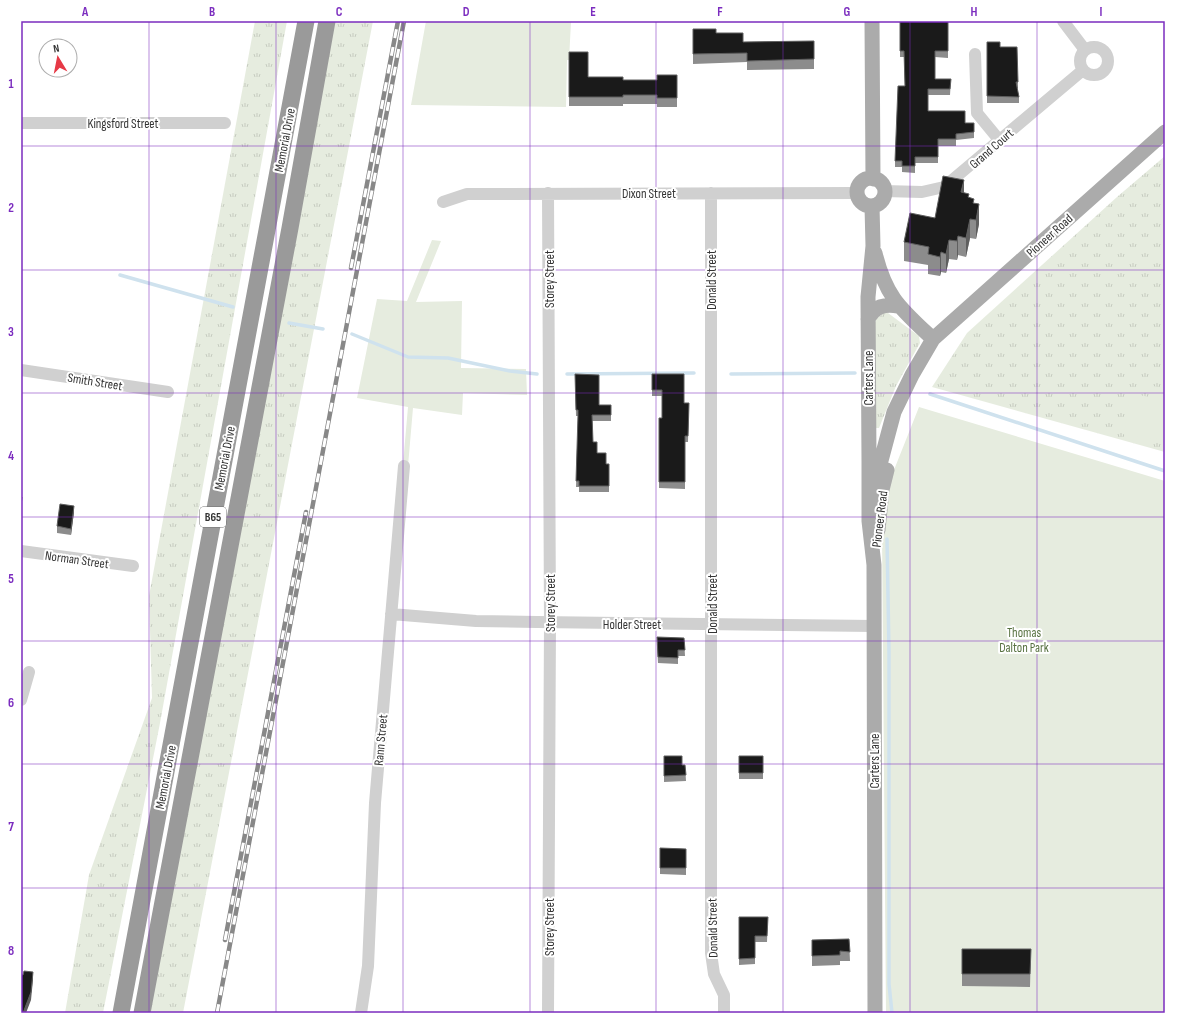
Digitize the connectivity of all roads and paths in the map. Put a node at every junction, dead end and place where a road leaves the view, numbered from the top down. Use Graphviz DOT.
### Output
graph roads {
  1 [pos="306,21"];
  2 [pos="327,21"];
  3 [pos="872,21"];
  4 [pos="1063,21"];
  5 [pos="1086,50"];
  6 [pos="975,54"];
  7 [pos="1083,70"];
  8 [pos="21,123"];
  9 [pos="225,123"];
  10 [pos="1165,132"];
  11 [pos="1000,140"];
  12 [pos="873,179"];
  13 [pos="884,192"];
  14 [pos="548,193"];
  15 [pos="711,193"];
  16 [pos="857,193"];
  17 [pos="443,202"];
  18 [pos="872,206"];
  19 [pos="873,246"];
  20 [pos="898,306"];
  21 [pos="868,319"];
  22 [pos="933,339"];
  23 [pos="21,370"];
  24 [pos="168,392"];
  25 [pos="879,465"];
  26 [pos="404,466"];
  27 [pos="869,509"];
  28 [pos="21,551"];
  29 [pos="874,565"];
  30 [pos="133,566"];
  31 [pos="391,614"];
  32 [pos="550,623"];
  33 [pos="712,624"];
  34 [pos="874,626"];
  35 [pos="29,672"];
  36 [pos="21,700"];
  37 [pos="121,1013"];
  38 [pos="142,1013"];
  39 [pos="361,1013"];
  40 [pos="548,1013"];
  41 [pos="724,1013"];
  42 [pos="875,1013"];
  1 -- 37 [label="highway, Memorial Drive / B65"];
  2 -- 38 [label="highway, Memorial Drive / B65"];
  3 -- 12 [label="main road"];
  4 -- 5 [label="street"];
  5 -- 7 [label="street"];
  5 -- 7 [label="street"];
  6 -- 11 [label="street"];
  7 -- 11 [label="street, Grand Court"];
  8 -- 9 [label="street, Kingsford Street"];
  10 -- 22 [label="main road, Pioneer Road"];
  11 -- 13 [label="street, Grand Court"];
  12 -- 13 [label="main road"];
  12 -- 16 [label="main road"];
  13 -- 18 [label="main road"];
  14 -- 15 [label="street, Dixon Street"];
  14 -- 17 [label="street, Dixon Street"];
  14 -- 32 [label="street, Storey Street"];
  15 -- 16 [label="street, Dixon Street"];
  15 -- 33 [label="street, Donald Street"];
  16 -- 18 [label="main road"];
  18 -- 19 [label="main road, Carters Lane"];
  19 -- 20 [label="main road, Carters Lane"];
  19 -- 21 [label="main road, Carters Lane"];
  20 -- 21 [label="main road"];
  20 -- 22 [label="main road, Carters Lane"];
  21 -- 27 [label="main road, Carters Lane"];
  22 -- 25 [label="main road, Pioneer Road"];
  22 -- 29 [label="main road, Pioneer Road"];
  23 -- 24 [label="street, Smith Street"];
  25 -- 27 [label="main road, Carters Lane"];
  26 -- 31 [label="street, Rann Street"];
  27 -- 29 [label="main road, Carters Lane"];
  28 -- 30 [label="street, Norman Street"];
  29 -- 34 [label="main road, Carters Lane"];
  31 -- 32 [label="street, Holder Street"];
  31 -- 39 [label="street, Rann Street"];
  32 -- 33 [label="street, Holder Street"];
  32 -- 40 [label="street, Storey Street"];
  33 -- 34 [label="street, Holder Street"];
  33 -- 41 [label="street, Donald Street"];
  34 -- 42 [label="main road, Carters Lane"];
  35 -- 36 [label="street"];
}
